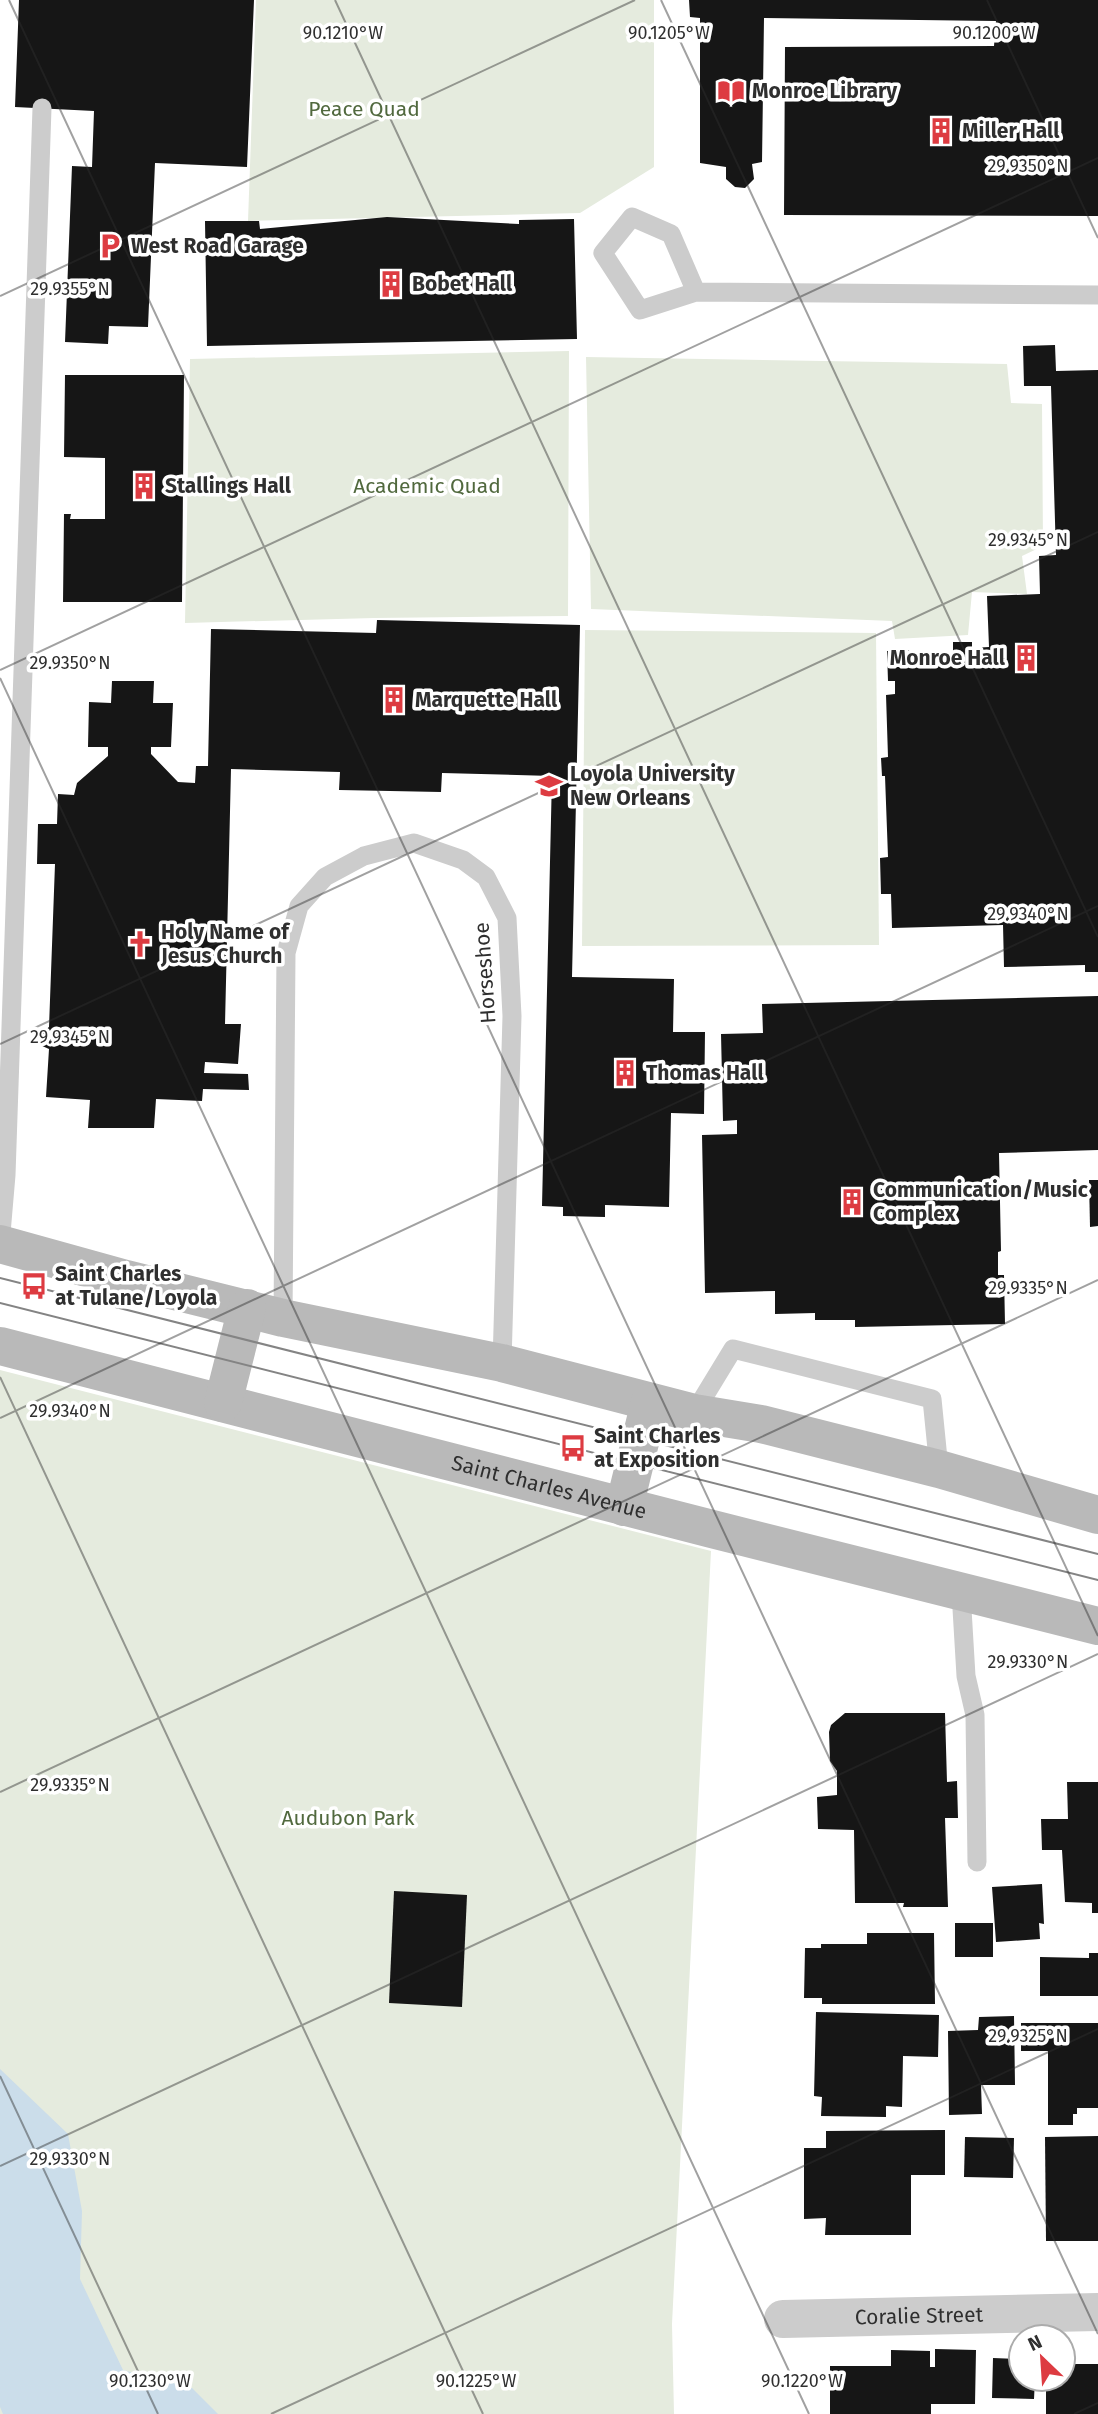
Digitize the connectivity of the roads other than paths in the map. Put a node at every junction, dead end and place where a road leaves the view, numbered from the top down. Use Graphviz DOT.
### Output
graph roads {
  1 [pos="42,108"];
  2 [pos="696,292"];
  3 [pos="1098,295"];
  4 [pos="0,1244"];
  5 [pos="247,1308"];
  6 [pos="283,1318"];
  7 [pos="0,1346"];
  8 [pos="502,1363"];
  9 [pos="650,1402"];
  10 [pos="223,1403"];
  11 [pos="694,1413"];
  12 [pos="939,1469"];
  13 [pos="624,1507"];
  14 [pos="1098,1515"];
  15 [pos="961,1592"];
  16 [pos="1098,1626"];
  17 [pos="977,1862"];
  18 [pos="1098,2312"];
  19 [pos="783,2319"];
  1 -- 4 [label="lane"];
  2 -- 2 [label="lane"];
  2 -- 3 [label="lane"];
  4 -- 5 [label="main road"];
  5 -- 6 [label="main road"];
  5 -- 10 [label="main road"];
  6 -- 8 [label="main road"];
  6 -- 8 [label="lane, Horseshoe"];
  7 -- 10 [label="main road, Saint Charles Avenue"];
  8 -- 9 [label="main road"];
  9 -- 11 [label="main road"];
  9 -- 13 [label="main road"];
  10 -- 13 [label="main road, Saint Charles Avenue"];
  11 -- 12 [label="main road"];
  11 -- 12 [label="lane"];
  12 -- 14 [label="main road"];
  13 -- 15 [label="main road, Saint Charles Avenue"];
  15 -- 16 [label="main road, Saint Charles Avenue"];
  15 -- 17 [label="lane"];
  18 -- 19 [label="street, Coralie Street"];
}
